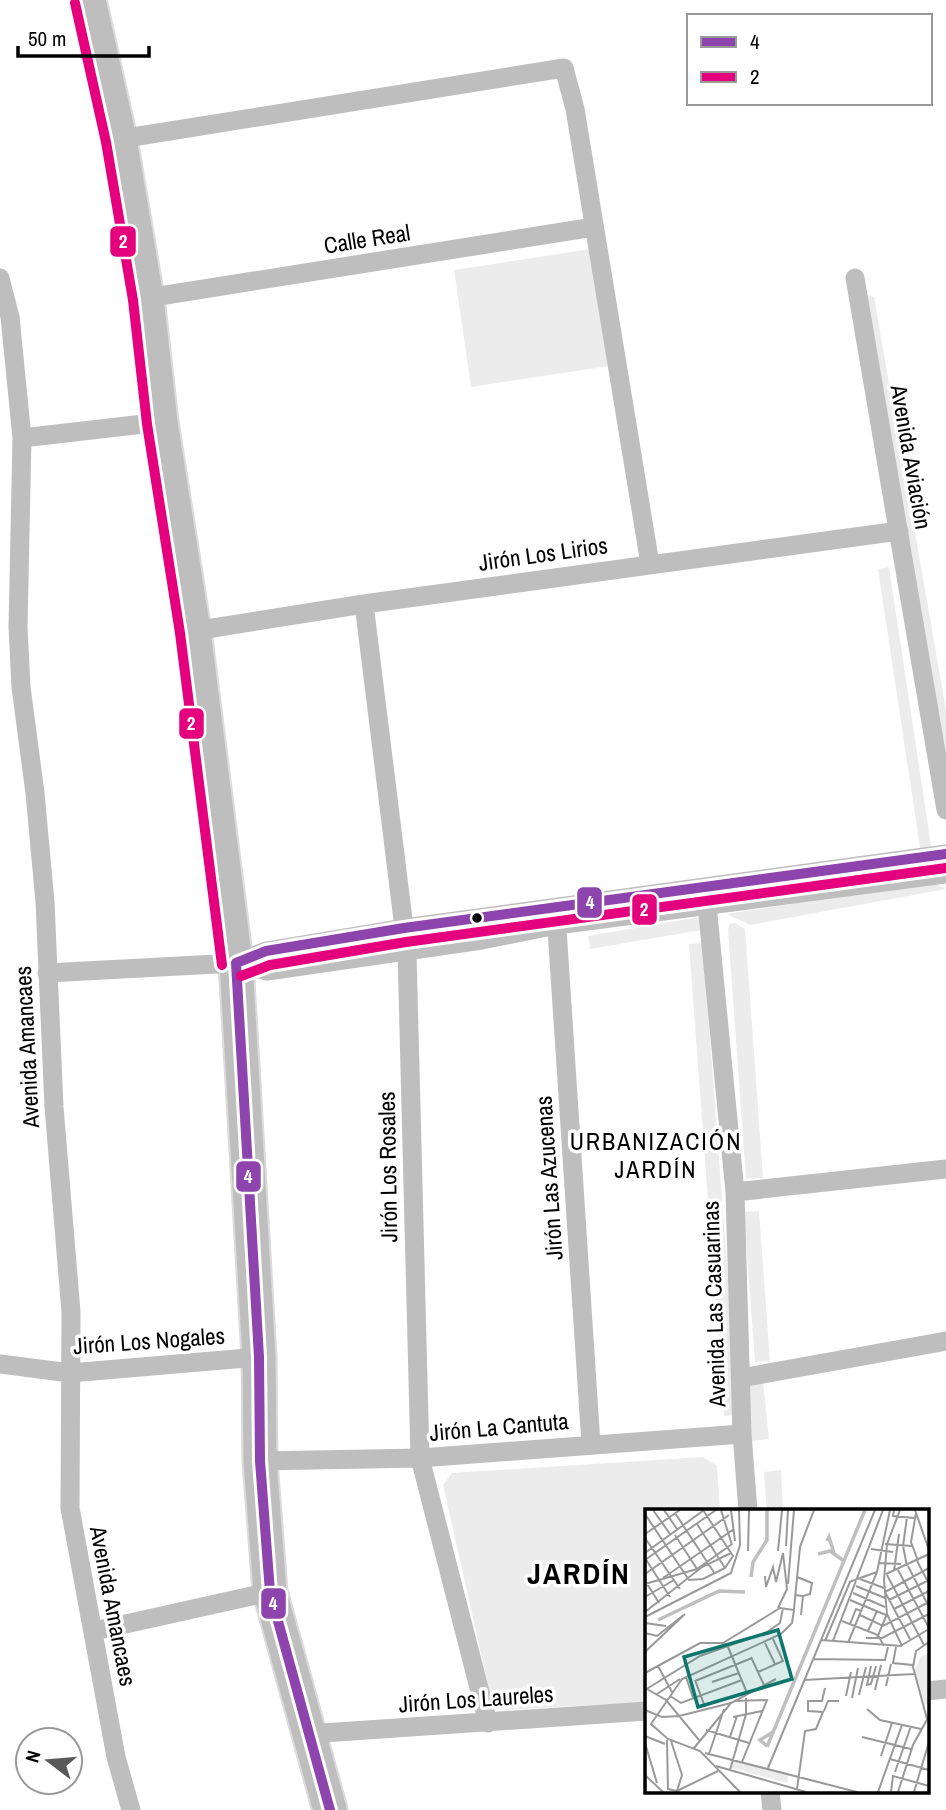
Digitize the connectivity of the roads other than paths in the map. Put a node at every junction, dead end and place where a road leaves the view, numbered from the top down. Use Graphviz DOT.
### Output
graph roads {
  1 [pos="89,0"];
  2 [pos="120,139"];
  3 [pos="594,228"];
  4 [pos="0,278"];
  5 [pos="856,278"];
  6 [pos="148,298"];
  7 [pos="161,422"];
  8 [pos="22,438"];
  9 [pos="900,531"];
  10 [pos="650,564"];
  11 [pos="364,604"];
  12 [pos="194,631"];
  13 [pos="946,810"];
  14 [pos="946,854"];
  15 [pos="946,874"];
  16 [pos="705,887"];
  17 [pos="708,907"];
  18 [pos="556,917"];
  19 [pos="404,928"];
  20 [pos="407,951"];
  21 [pos="236,963"];
  22 [pos="47,973"];
  23 [pos="946,1169"];
  24 [pos="735,1192"];
  25 [pos="946,1341"];
  26 [pos="259,1357"];
  27 [pos="0,1364"];
  28 [pos="70,1373"];
  29 [pos="741,1378"];
  30 [pos="742,1434"];
  31 [pos="591,1444"];
  32 [pos="420,1458"];
  33 [pos="260,1461"];
  34 [pos="748,1509"];
  35 [pos="270,1592"];
  36 [pos="94,1631"];
  37 [pos="946,1689"];
  38 [pos="928,1690"];
  39 [pos="645,1711"];
  40 [pos="488,1723"];
  41 [pos="308,1734"];
  42 [pos="770,1792"];
  43 [pos="131,1810"];
  44 [pos="330,1810"];
  45 [pos="772,1810"];
  1 -- 2 [label="highway"];
  2 -- 3 [label="street"];
  2 -- 6 [label="highway"];
  3 -- 6 [label="street, Calle Real"];
  3 -- 10 [label="street"];
  4 -- 8 [label="street, Avenida Amancaes"];
  5 -- 9 [label="street, Avenida Aviación"];
  6 -- 7 [label="highway"];
  7 -- 8 [label="street"];
  7 -- 12 [label="highway"];
  8 -- 22 [label="street, Avenida Amancaes"];
  9 -- 10 [label="street, Jirón Los Lirios"];
  9 -- 13 [label="street, Avenida Aviación"];
  10 -- 11 [label="street, Jirón Los Lirios"];
  11 -- 12 [label="street, Jirón Los Lirios"];
  11 -- 19 [label="street, Jirón Los Rosales"];
  12 -- 21 [label="highway"];
  14 -- 16 [label="street"];
  15 -- 17 [label="street"];
  16 -- 17 [label="street, Avenida Las Casuarinas"];
  16 -- 18 [label="street"];
  17 -- 18 [label="street"];
  17 -- 24 [label="street, Avenida Las Casuarinas"];
  18 -- 19 [label="street"];
  18 -- 20 [label="street"];
  18 -- 31 [label="street, Jirón Las Azucenas"];
  19 -- 20 [label="street, Jirón Los Rosales"];
  19 -- 21 [label="street"];
  20 -- 21 [label="street"];
  20 -- 32 [label="street, Jirón Los Rosales"];
  21 -- 22 [label="street"];
  21 -- 26 [label="highway"];
  22 -- 28 [label="street, Avenida Amancaes"];
  23 -- 24 [label="street"];
  24 -- 29 [label="street, Avenida Las Casuarinas"];
  25 -- 29 [label="street"];
  26 -- 28 [label="street, Jirón Los Nogales"];
  26 -- 33 [label="highway"];
  27 -- 28 [label="street, Jirón Los Nogales"];
  28 -- 36 [label="street, Avenida Amancaes"];
  29 -- 30 [label="street, Avenida Las Casuarinas"];
  30 -- 31 [label="street, Jirón La Cantuta"];
  30 -- 34 [label="street, Avenida Las Casuarinas"];
  31 -- 32 [label="street, Jirón La Cantuta"];
  32 -- 33 [label="street, Jirón La Cantuta"];
  32 -- 40 [label="street, Jirón Los Rosales"];
  33 -- 35 [label="highway"];
  35 -- 36 [label="street"];
  35 -- 41 [label="highway"];
  36 -- 43 [label="street, Avenida Amancaes"];
  37 -- 38 [label="street"];
  39 -- 40 [label="street, Jirón Los Laureles"];
  40 -- 41 [label="street, Jirón Los Laureles"];
  41 -- 44 [label="highway"];
  42 -- 45 [label="street"];
}
